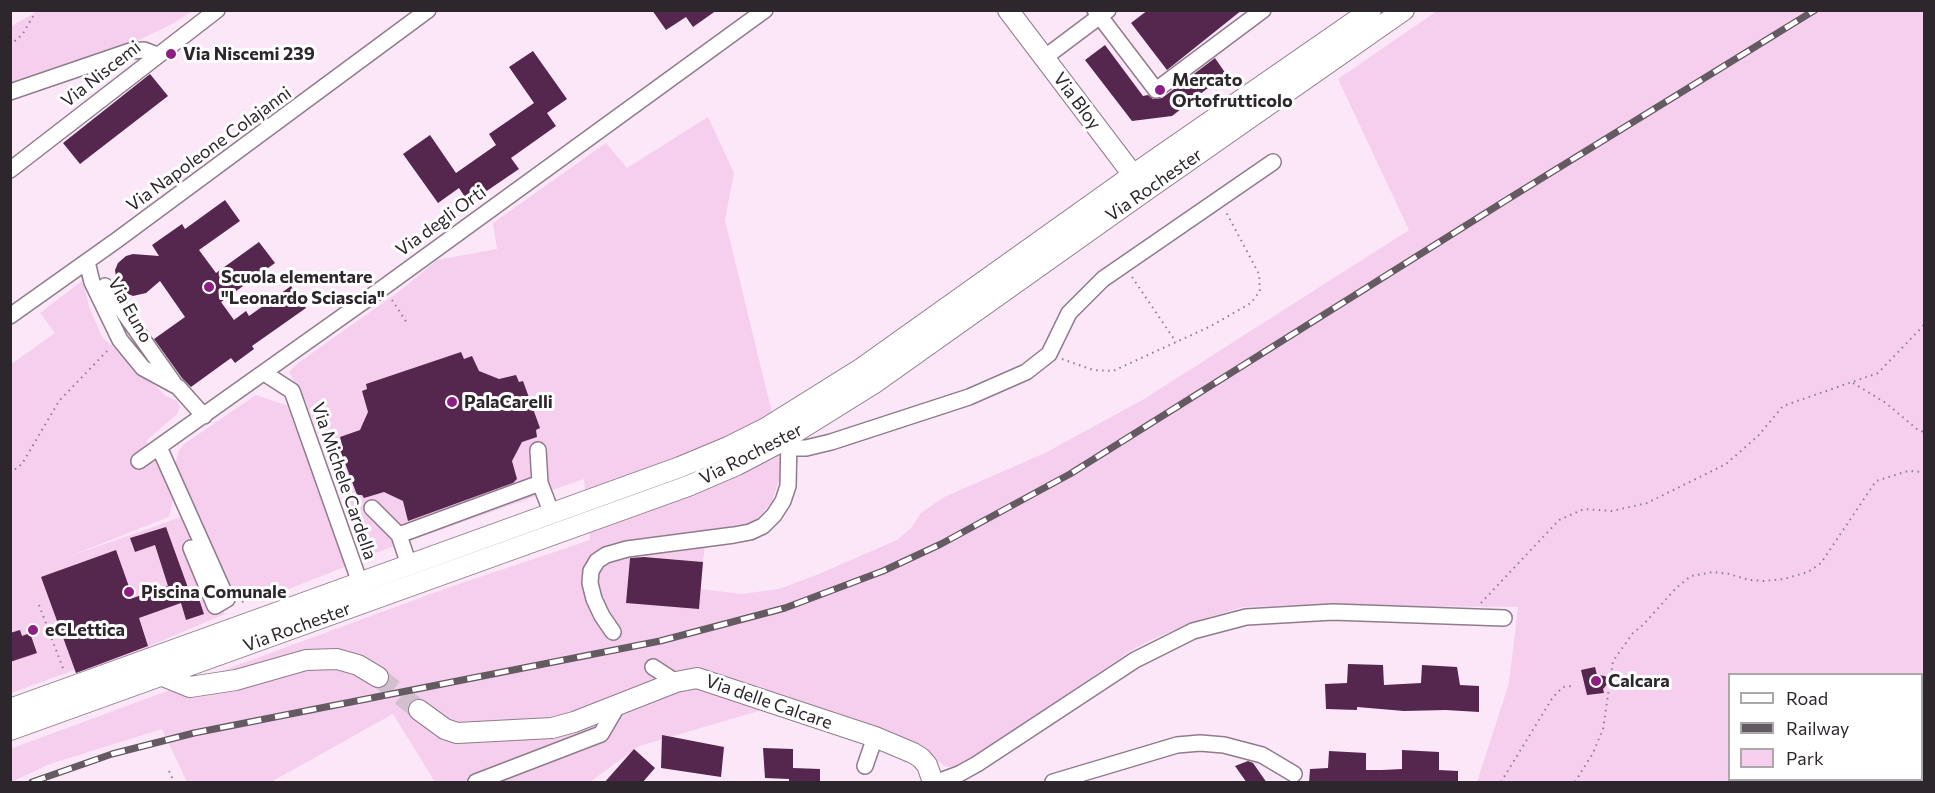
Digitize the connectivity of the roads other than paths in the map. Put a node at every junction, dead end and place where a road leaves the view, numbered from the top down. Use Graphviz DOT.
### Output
graph roads {
  1 [pos="217,10"];
  2 [pos="429,10"];
  3 [pos="765,10"];
  4 [pos="1008,10"];
  5 [pos="1263,10"];
  6 [pos="1371,10"];
  7 [pos="1404,10"];
  8 [pos="1101,13"];
  9 [pos="158,55"];
  10 [pos="1044,58"];
  11 [pos="10,92"];
  12 [pos="1273,162"];
  13 [pos="10,170"];
  14 [pos="1133,175"];
  15 [pos="1145,191"];
  16 [pos="87,262"];
  17 [pos="105,286"];
  18 [pos="10,316"];
  19 [pos="264,373"];
  20 [pos="176,386"];
  21 [pos="204,416"];
  22 [pos="789,443"];
  23 [pos="159,447"];
  24 [pos="538,450"];
  25 [pos="139,461"];
  26 [pos="540,483"];
  27 [pos="372,508"];
  28 [pos="552,514"];
  29 [pos="399,535"];
  30 [pos="190,548"];
  31 [pos="409,565"];
  32 [pos="360,583"];
  33 [pos="1504,618"];
  34 [pos="613,632"];
  35 [pos="156,657"];
  36 [pos="653,667"];
  37 [pos="163,676"];
  38 [pos="378,677"];
  39 [pos="676,682"];
  40 [pos="618,705"];
  41 [pos="10,709"];
  42 [pos="419,710"];
  43 [pos="10,730"];
  44 [pos="875,738"];
  45 [pos="865,766"];
  46 [pos="1294,774"];
  47 [pos="963,778"];
  48 [pos="476,783"];
  49 [pos="935,783"];
  50 [pos="1053,783"];
  1 -- 9 [label="street, Via Niscemi"];
  2 -- 16 [label="street, Via Napoleone Colajanni"];
  3 -- 19 [label="street, Via degli Orti"];
  4 -- 10 [label="main road, Via Bloy"];
  5 -- 8 [label="street"];
  6 -- 14 [label="main road, Via Rochester"];
  7 -- 15 [label="main road, Via Rochester"];
  8 -- 10 [label="street"];
  9 -- 11 [label="street"];
  9 -- 13 [label="street, Via Niscemi"];
  10 -- 14 [label="main road, Via Bloy"];
  12 -- 22 [label="street"];
  14 -- 15 [label="main road, Via Bloy"];
  14 -- 28 [label="main road, Via Rochester"];
  15 -- 22 [label="main road, Via Rochester"];
  16 -- 18 [label="street, Via Napoleone Colajanni"];
  16 -- 20 [label="street, Via Euno"];
  17 -- 20 [label="street"];
  19 -- 21 [label="street, Via degli Orti"];
  19 -- 32 [label="street, Via Michele Cardella"];
  20 -- 21 [label="street, Via Euno"];
  21 -- 23 [label="street, Via degli Orti"];
  22 -- 34 [label="street"];
  22 -- 37 [label="main road, Via Rochester"];
  23 -- 25 [label="street, Via degli Orti"];
  23 -- 30 [label="street"];
  24 -- 26 [label="street"];
  26 -- 28 [label="street"];
  26 -- 29 [label="street"];
  27 -- 29 [label="street"];
  28 -- 31 [label="main road, Via Rochester"];
  29 -- 31 [label="street"];
  31 -- 32 [label="main road, Via Rochester"];
  32 -- 35 [label="main road, Via Rochester"];
  33 -- 47 [label="street"];
  35 -- 37 [label="main road"];
  35 -- 41 [label="main road, Via Rochester"];
  36 -- 39 [label="street"];
  37 -- 38 [label="main road"];
  37 -- 43 [label="main road, Via Rochester"];
  39 -- 40 [label="main road, Via delle Calcare"];
  39 -- 44 [label="main road, Via delle Calcare"];
  40 -- 42 [label="main road, Via delle Calcare"];
  40 -- 48 [label="street"];
  44 -- 45 [label="street"];
  44 -- 49 [label="main road, Via delle Calcare"];
  46 -- 50 [label="street"];
  47 -- 49 [label="street"];
}
